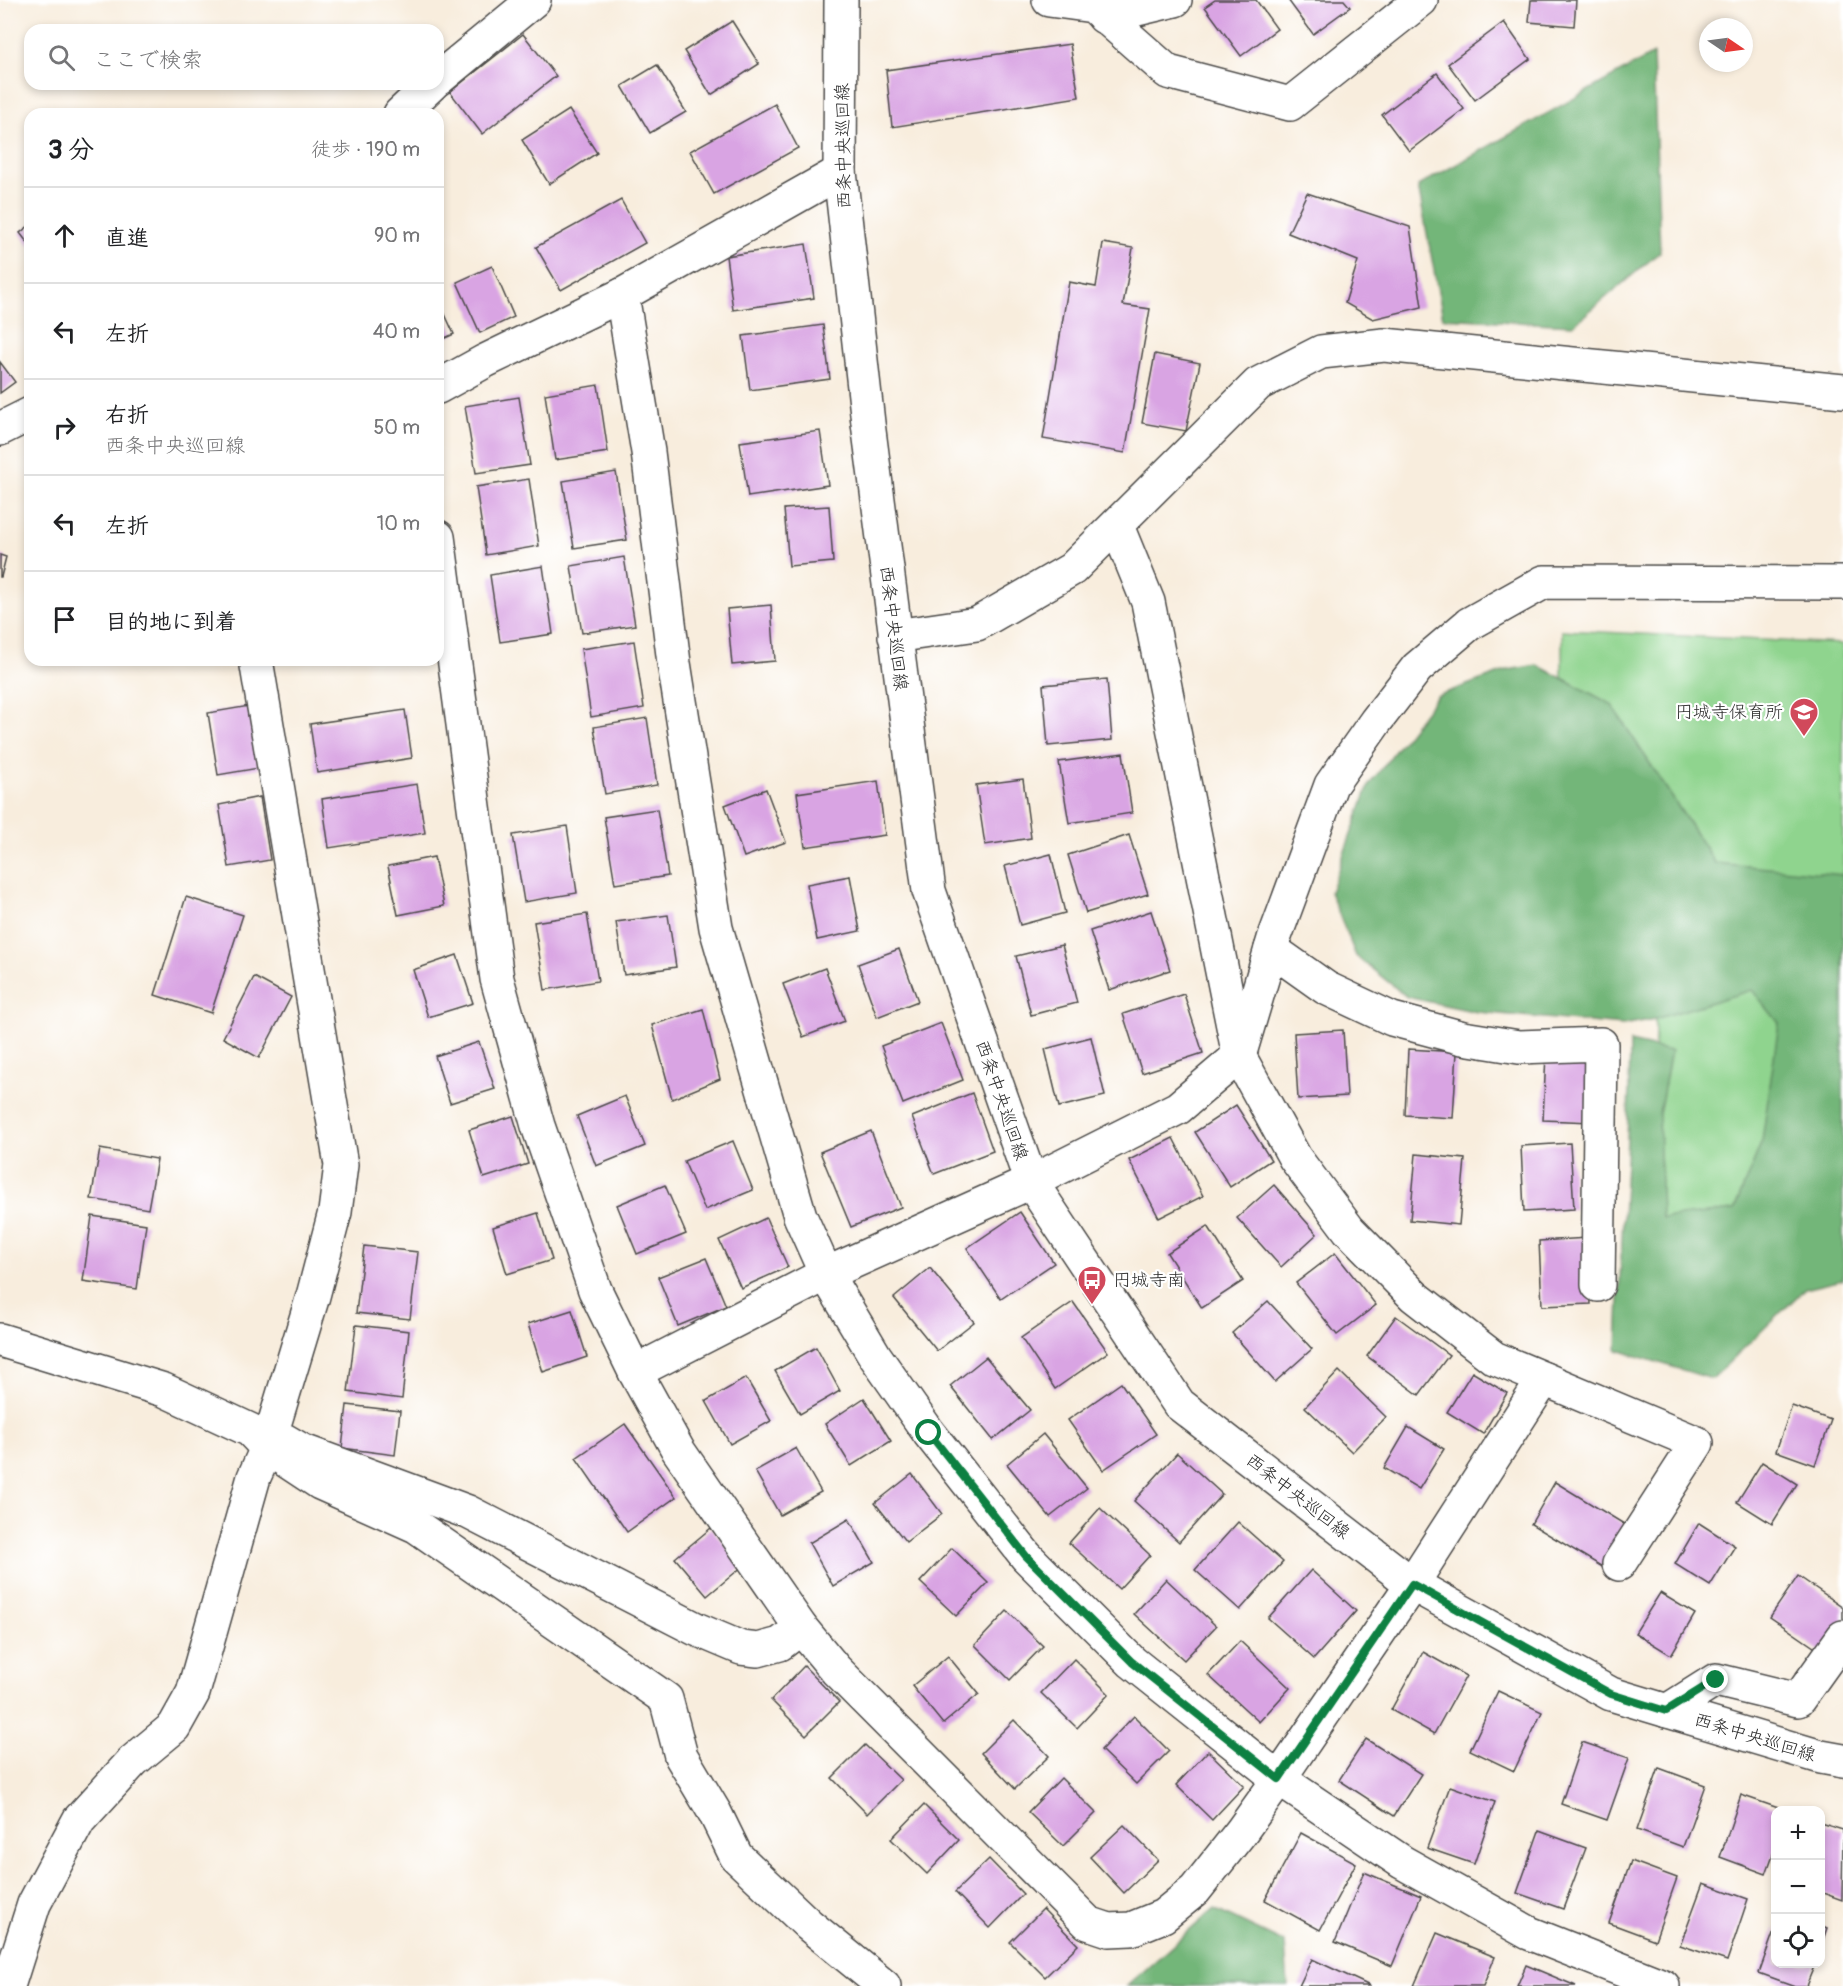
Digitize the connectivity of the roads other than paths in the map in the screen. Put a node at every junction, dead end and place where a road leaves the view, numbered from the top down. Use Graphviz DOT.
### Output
graph roads {
  1 [pos="534,0"];
  2 [pos="841,0"];
  3 [pos="1050,0"];
  4 [pos="1175,0"];
  5 [pos="1421,0"];
  6 [pos="1104,16"];
  7 [pos="444,74"];
  8 [pos="426,90"];
  9 [pos="406,108"];
  10 [pos="840,172"];
  11 [pos="622,295"];
  12 [pos="444,384"];
  13 [pos="1843,391"];
  14 [pos="24,417"];
  15 [pos="0,429"];
  16 [pos="1117,526"];
  17 [pos="444,582"];
  18 [pos="1843,583"];
  19 [pos="896,636"];
  20 [pos="257,666"];
  21 [pos="1271,950"];
  22 [pos="1239,1056"];
  23 [pos="1031,1182"];
  24 [pos="826,1274"];
  25 [pos="1598,1286"];
  26 [pos="0,1340"];
  27 [pos="635,1372"];
  28 [pos="1544,1379"];
  29 [pos="269,1441"];
  30 [pos="1619,1564"];
  31 [pos="1412,1584"];
  32 [pos="801,1628"];
  33 [pos="1843,1637"];
  34 [pos="1666,1711"];
  35 [pos="1843,1761"];
  36 [pos="1279,1779"];
  37 [pos="8,1986"];
  38 [pos="884,1986"];
  39 [pos="1663,1986"];
  1 -- 7 [label="street"];
  2 -- 10 [label="street, 西条中央巡回線"];
  3 -- 6 [label="street"];
  4 -- 6 [label="street"];
  5 -- 6 [label="street"];
  8 -- 9 [label="street"];
  10 -- 11 [label="street"];
  10 -- 19 [label="street, 西条中央巡回線"];
  11 -- 12 [label="street"];
  11 -- 24 [label="street"];
  13 -- 16 [label="street"];
  14 -- 15 [label="street"];
  16 -- 19 [label="street"];
  16 -- 22 [label="street"];
  17 -- 27 [label="street"];
  18 -- 21 [label="street"];
  19 -- 23 [label="street, 西条中央巡回線"];
  20 -- 29 [label="street"];
  21 -- 22 [label="street"];
  21 -- 25 [label="street"];
  22 -- 23 [label="street"];
  22 -- 28 [label="street"];
  23 -- 24 [label="street"];
  23 -- 31 [label="street, 西条中央巡回線"];
  24 -- 27 [label="street"];
  24 -- 36 [label="street"];
  26 -- 29 [label="street"];
  27 -- 32 [label="street"];
  28 -- 30 [label="street"];
  28 -- 31 [label="street"];
  29 -- 32 [label="street"];
  29 -- 37 [label="street"];
  29 -- 38 [label="street"];
  31 -- 34 [label="street, 西条中央巡回線"];
  31 -- 36 [label="street"];
  32 -- 36 [label="street"];
  33 -- 34 [label="street"];
  34 -- 35 [label="street, 西条中央巡回線"];
  36 -- 39 [label="street"];
}
